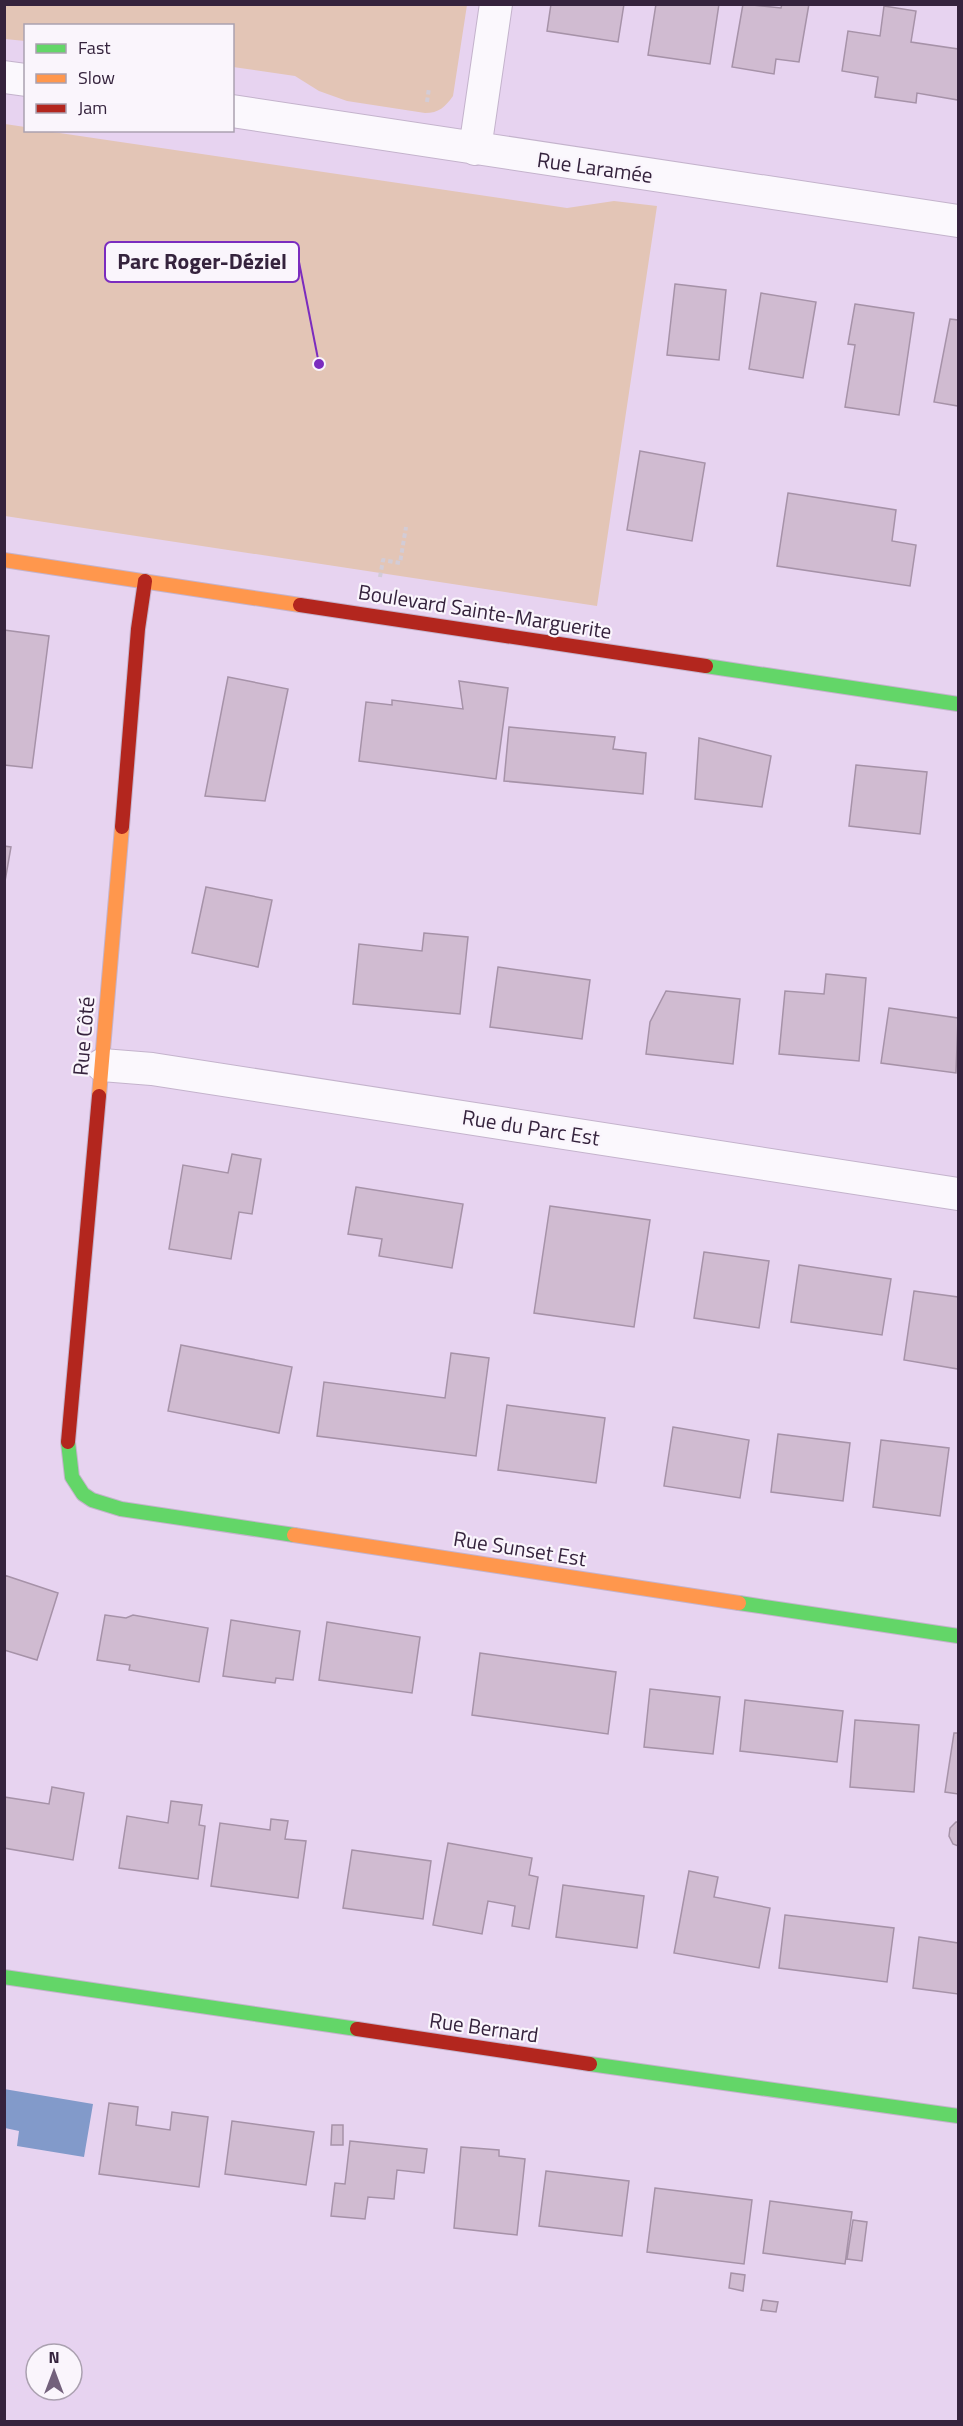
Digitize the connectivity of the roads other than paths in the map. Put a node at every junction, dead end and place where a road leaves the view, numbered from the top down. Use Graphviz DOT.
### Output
graph roads {
  1 [pos="496,4"];
  2 [pos="4,76"];
  3 [pos="24,80"];
  4 [pos="234,111"];
  5 [pos="475,149"];
  6 [pos="958,221"];
  7 [pos="4,560"];
  8 [pos="145,581"];
  9 [pos="958,704"];
  10 [pos="102,1065"];
  11 [pos="958,1194"];
  12 [pos="79,1492"];
  13 [pos="958,1636"];
  14 [pos="4,1977"];
  15 [pos="958,2116"];
  1 -- 5 [label="street"];
  2 -- 3 [label="street"];
  4 -- 5 [label="street, Rue Laramée"];
  5 -- 6 [label="street, Rue Laramée"];
  7 -- 8 [label="street, Boulevard Sainte-Marguerite"];
  8 -- 9 [label="street, Boulevard Sainte-Marguerite"];
  8 -- 10 [label="street, Rue Côté"];
  10 -- 11 [label="street, Rue du Parc Est"];
  10 -- 12 [label="street, Rue Côté"];
  12 -- 13 [label="street, Rue Sunset Est"];
  14 -- 15 [label="street, Rue Bernard"];
}
